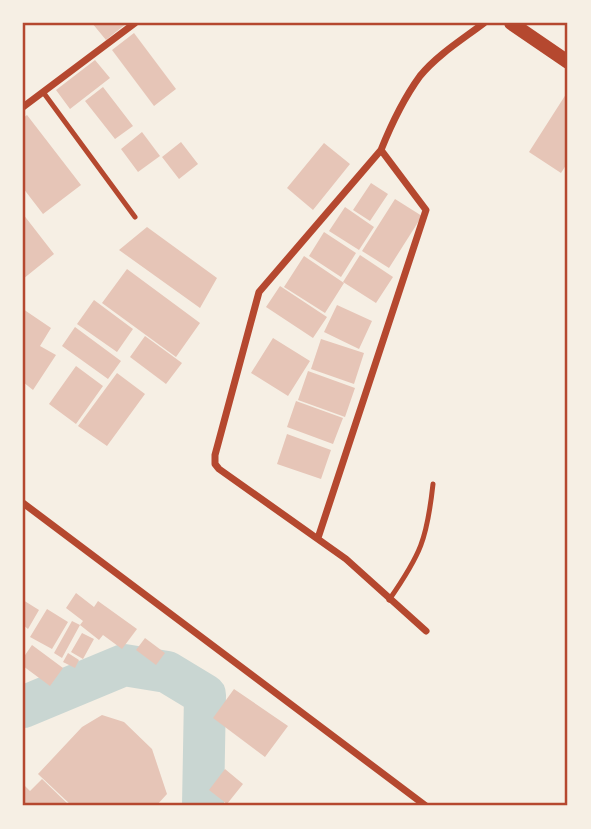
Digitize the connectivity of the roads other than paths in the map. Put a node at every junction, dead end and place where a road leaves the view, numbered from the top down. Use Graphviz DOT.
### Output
graph roads {
  1 [pos="135,23"];
  2 [pos="484,23"];
  3 [pos="511,23"];
  4 [pos="568,62"];
  5 [pos="43,93"];
  6 [pos="23,107"];
  7 [pos="381,150"];
  8 [pos="135,217"];
  9 [pos="433,484"];
  10 [pos="23,503"];
  11 [pos="318,538"];
  12 [pos="389,600"];
  13 [pos="426,631"];
  14 [pos="426,806"];
  1 -- 5 [label="street"];
  2 -- 7 [label="street"];
  3 -- 4 [label="main road"];
  5 -- 6 [label="street"];
  5 -- 8 [label="lane"];
  7 -- 11 [label="street"];
  7 -- 11 [label="street"];
  9 -- 12 [label="lane"];
  10 -- 14 [label="street"];
  11 -- 12 [label="street"];
  12 -- 13 [label="street"];
}
